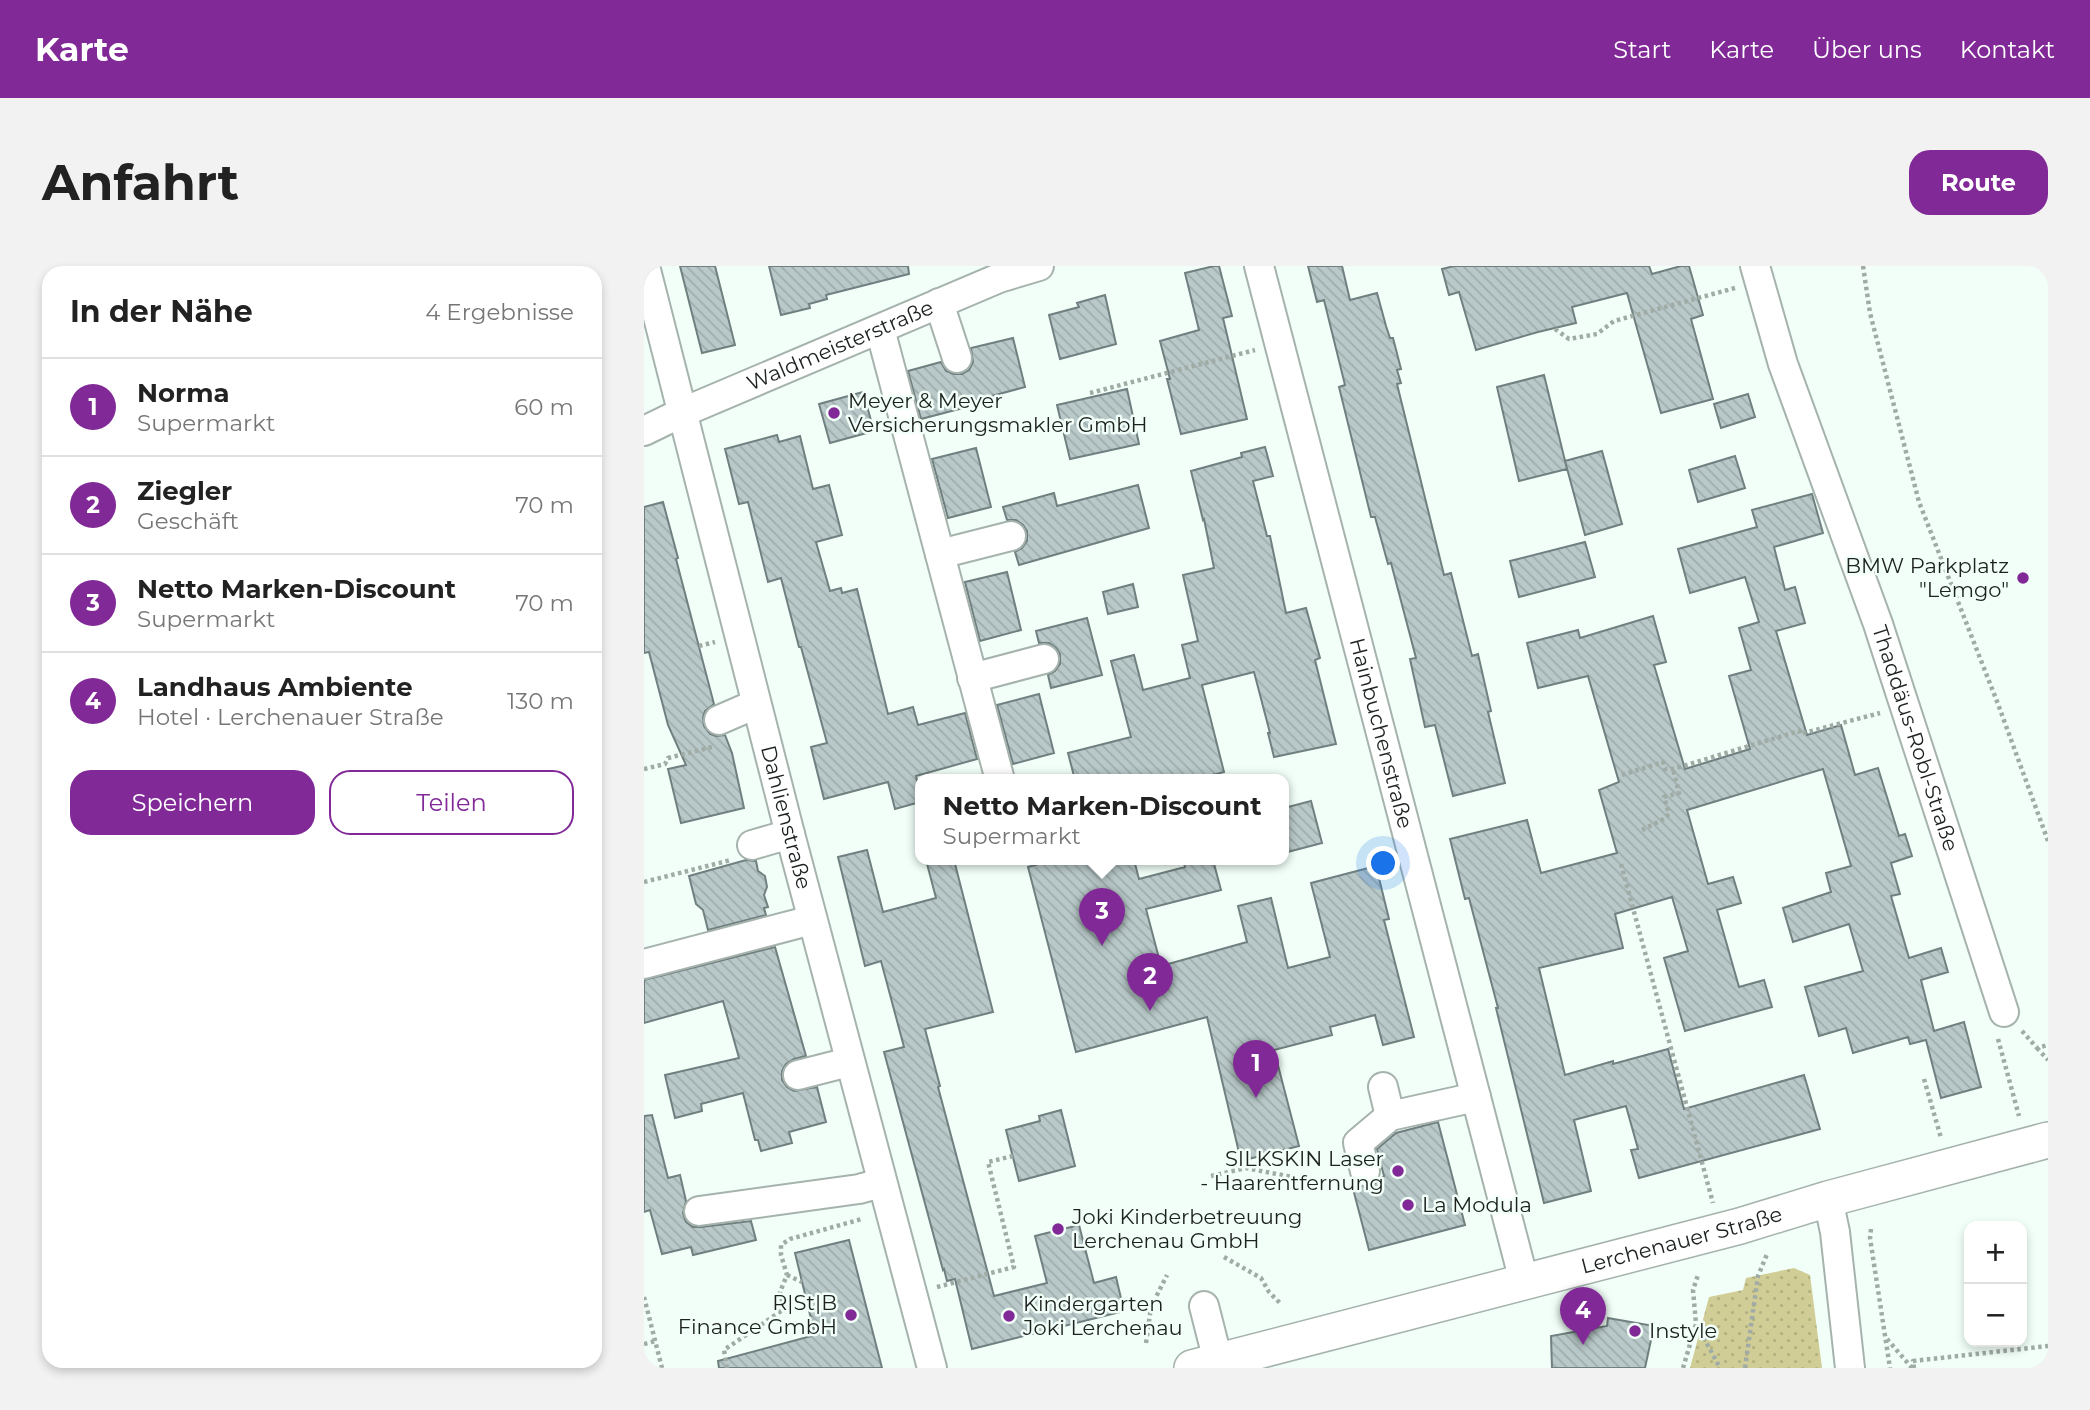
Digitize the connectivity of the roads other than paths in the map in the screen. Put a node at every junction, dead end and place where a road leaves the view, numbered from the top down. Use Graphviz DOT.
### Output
graph roads {
  1 [pos="645,266"];
  2 [pos="1039,266"];
  3 [pos="1259,266"];
  4 [pos="1758,274"];
  5 [pos="939,303"];
  6 [pos="880,329"];
  7 [pos="957,358"];
  8 [pos="681,413"];
  9 [pos="644,431"];
  10 [pos="1011,536"];
  11 [pos="940,554"];
  12 [pos="1044,659"];
  13 [pos="972,678"];
  14 [pos="756,704"];
  15 [pos="717,733"];
  16 [pos="999,774"];
  17 [pos="790,834"];
  18 [pos="745,851"];
  19 [pos="812,920"];
  20 [pos="644,964"];
  21 [pos="2000,1022"];
  22 [pos="849,1062"];
  23 [pos="798,1075"];
  24 [pos="1383,1087"];
  25 [pos="1476,1097"];
  26 [pos="1390,1116"];
  27 [pos="2048,1140"];
  28 [pos="1365,1171"];
  29 [pos="881,1183"];
  30 [pos="1828,1199"];
  31 [pos="699,1211"];
  32 [pos="1524,1281"];
  33 [pos="1204,1306"];
  34 [pos="1274,1358"];
  35 [pos="1205,1365"];
  36 [pos="932,1368"];
  37 [pos="1850,1368"];
  1 -- 8 [label="street, Dahlienstraße"];
  2 -- 5 [label="street, Waldmeisterstraße"];
  3 -- 25 [label="street, Hainbuchenstraße"];
  4 -- 21 [label="street, Thaddäus-Robl-Straße"];
  5 -- 6 [label="street, Waldmeisterstraße"];
  5 -- 7 [label="street"];
  6 -- 8 [label="street, Waldmeisterstraße"];
  6 -- 11 [label="street"];
  8 -- 9 [label="street, Waldmeisterstraße"];
  8 -- 14 [label="street, Dahlienstraße"];
  10 -- 11 [label="street"];
  11 -- 13 [label="street"];
  12 -- 13 [label="street"];
  13 -- 16 [label="street"];
  14 -- 15 [label="street"];
  14 -- 17 [label="street, Dahlienstraße"];
  17 -- 18 [label="street"];
  17 -- 19 [label="street, Dahlienstraße"];
  19 -- 20 [label="street"];
  19 -- 22 [label="street, Dahlienstraße"];
  22 -- 23 [label="street"];
  22 -- 29 [label="street, Dahlienstraße"];
  24 -- 26 [label="street"];
  25 -- 26 [label="street"];
  25 -- 32 [label="street, Hainbuchenstraße"];
  26 -- 28 [label="street"];
  27 -- 30 [label="main road, Lerchenauer Straße"];
  29 -- 31 [label="street"];
  29 -- 36 [label="street, Dahlienstraße"];
  30 -- 32 [label="main road, Lerchenauer Straße"];
  30 -- 37 [label="street"];
  32 -- 34 [label="main road, Lerchenauer Straße"];
  33 -- 35 [label="street"];
  34 -- 35 [label="main road, Lerchenauer Straße"];
}
